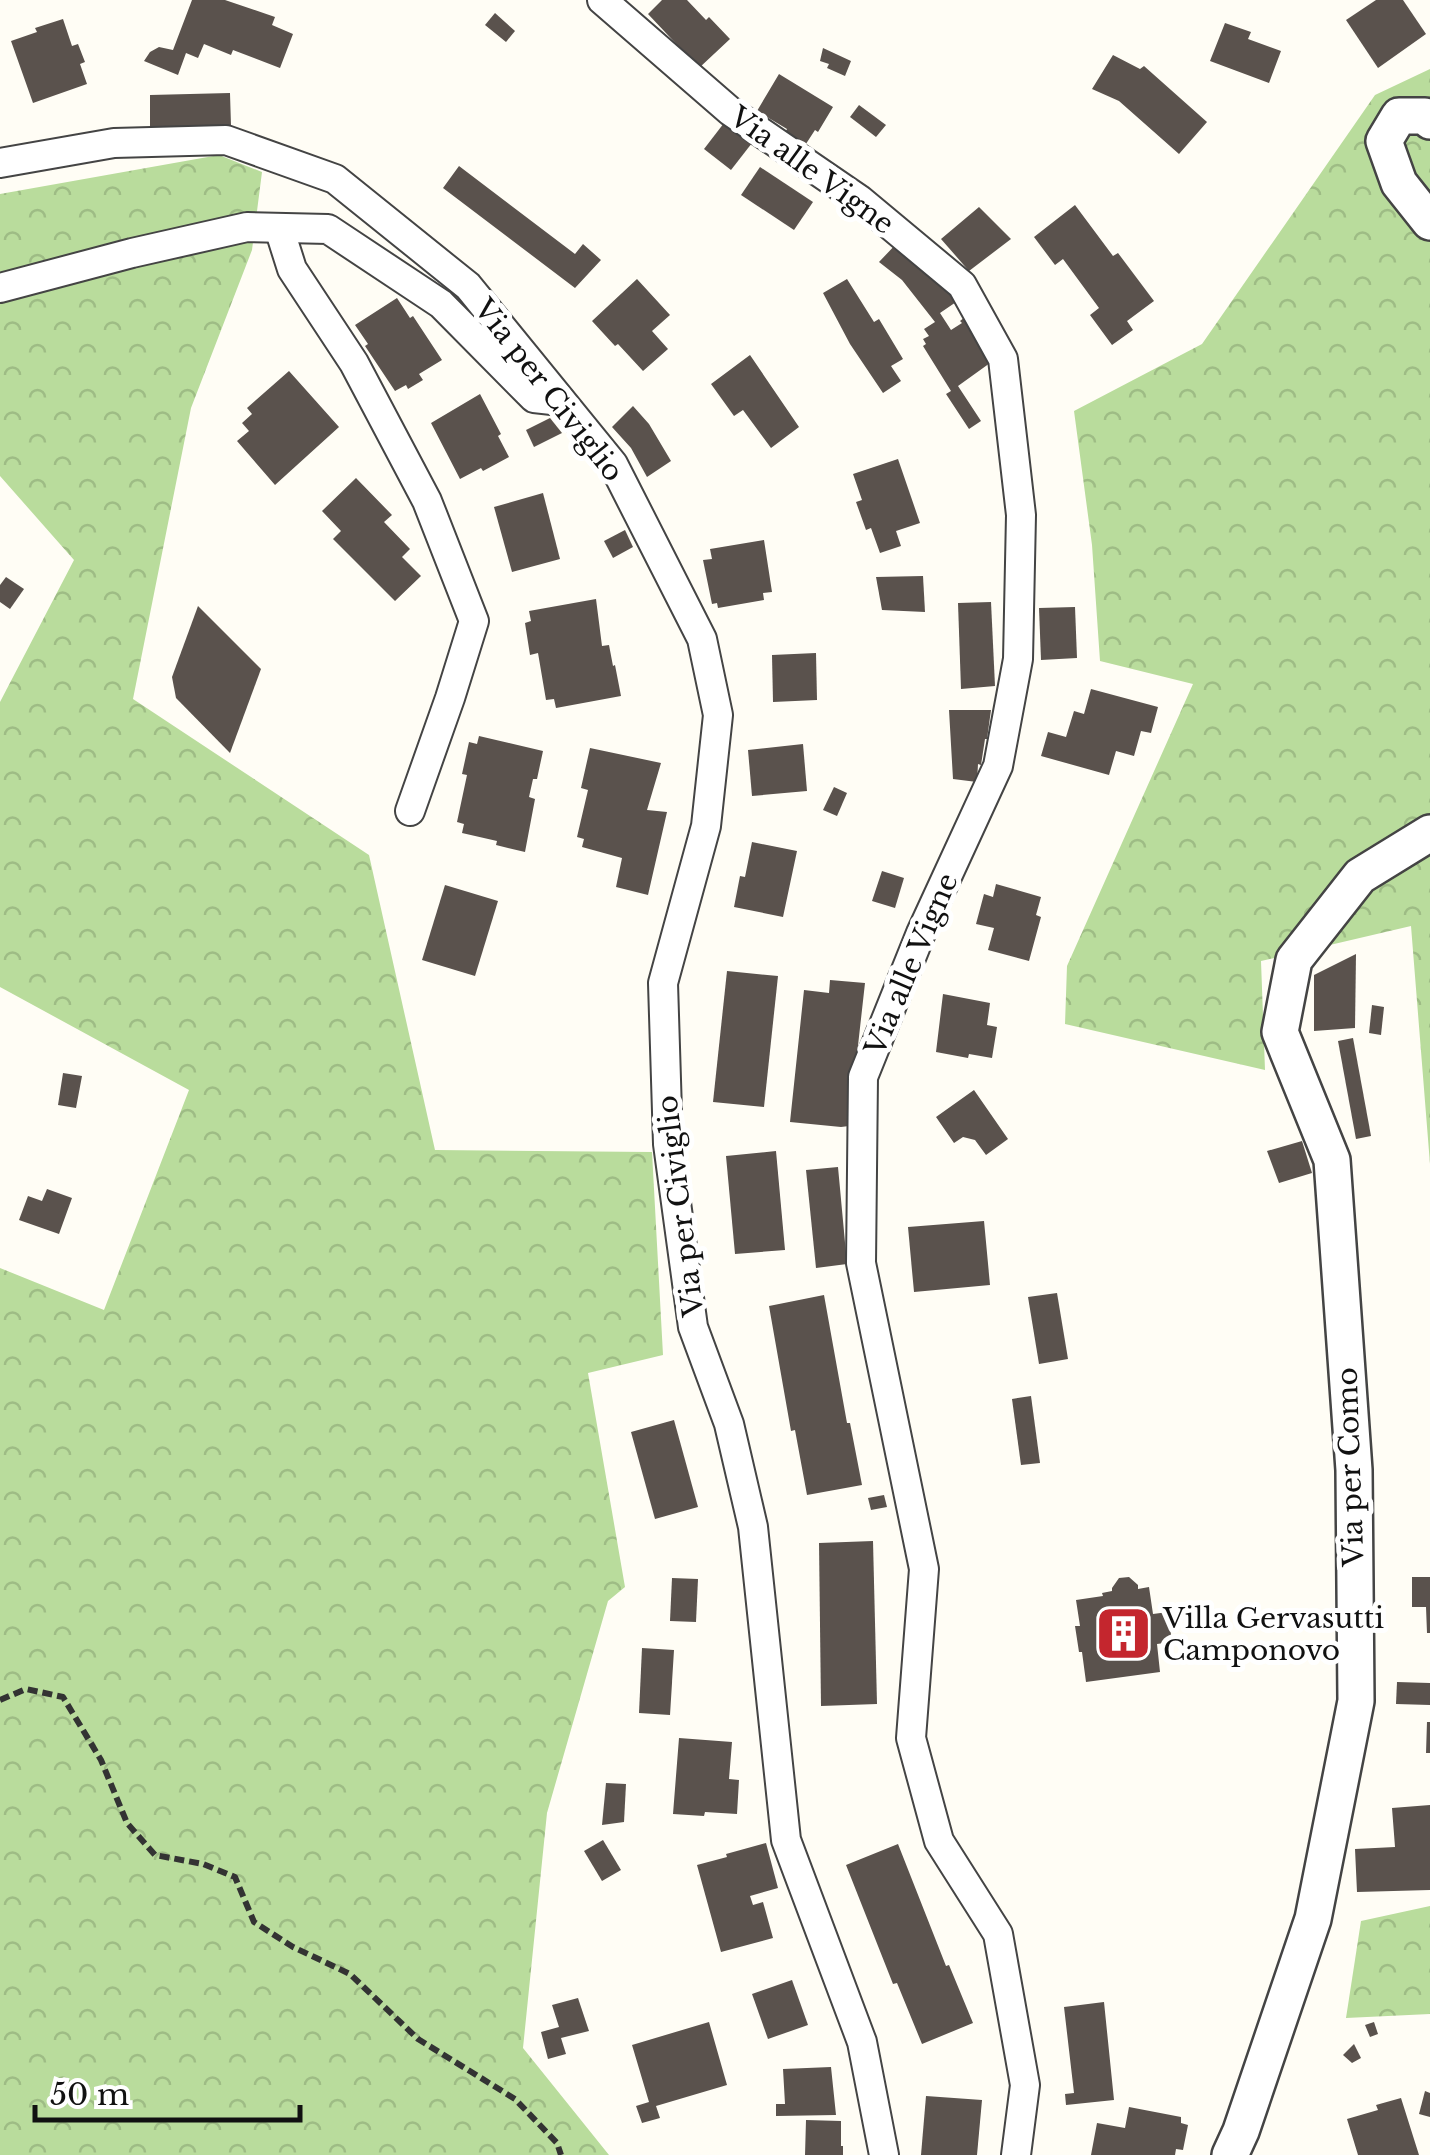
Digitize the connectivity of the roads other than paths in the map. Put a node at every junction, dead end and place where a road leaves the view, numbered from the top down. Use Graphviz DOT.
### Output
graph roads {
  1 [pos="602,0"];
  2 [pos="1430,121"];
  3 [pos="0,162"];
  4 [pos="1430,222"];
  5 [pos="278,228"];
  6 [pos="0,288"];
  7 [pos="561,401"];
  8 [pos="410,810"];
  9 [pos="1430,833"];
  10 [pos="884,2155"];
  11 [pos="1016,2155"];
  12 [pos="1230,2155"];
  1 -- 11 [label="street, Via alle Vigne"];
  2 -- 4 [label="street"];
  3 -- 7 [label="street, Via per Civiglio"];
  5 -- 6 [label="street"];
  5 -- 7 [label="street"];
  5 -- 8 [label="street"];
  7 -- 10 [label="street, Via per Civiglio"];
  9 -- 12 [label="street, Via per Como"];
}
